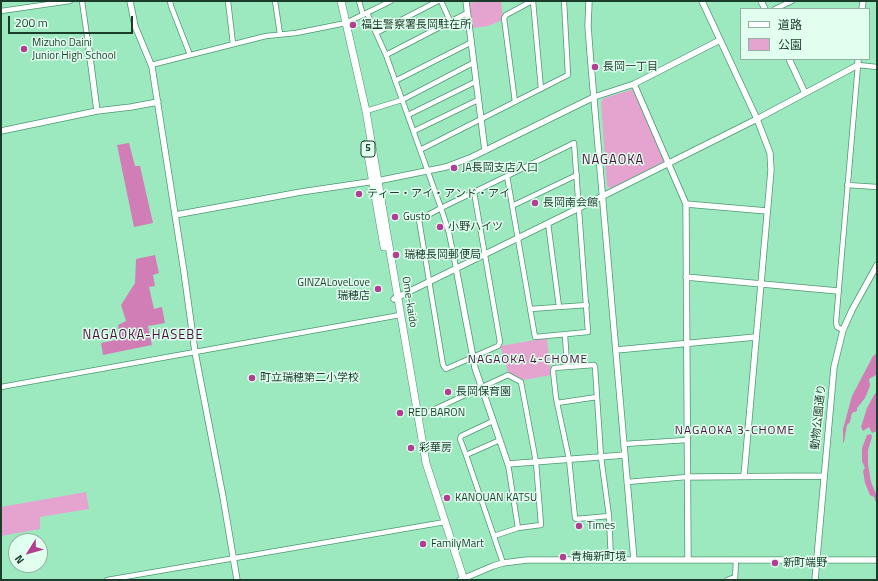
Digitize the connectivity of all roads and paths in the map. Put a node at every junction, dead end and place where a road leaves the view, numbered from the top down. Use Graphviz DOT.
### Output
graph roads {
  1 [pos="70,1"];
  2 [pos="82,1"];
  3 [pos="130,1"];
  4 [pos="170,1"];
  5 [pos="228,1"];
  6 [pos="275,1"];
  7 [pos="336,1"];
  8 [pos="341,1"];
  9 [pos="359,1"];
  10 [pos="391,1"];
  11 [pos="439,1"];
  12 [pos="466,1"];
  13 [pos="533,1"];
  14 [pos="564,1"];
  15 [pos="589,1"];
  16 [pos="792,1"];
  17 [pos="704,2"];
  18 [pos="35,4"];
  19 [pos="777,8"];
  20 [pos="1,11"];
  21 [pos="467,13"];
  22 [pos="365,14"];
  23 [pos="450,21"];
  24 [pos="344,23"];
  25 [pos="376,33"];
  26 [pos="280,34"];
  27 [pos="720,40"];
  28 [pos="470,43"];
  29 [pos="234,44"];
  30 [pos="89,50"];
  31 [pos="190,54"];
  32 [pos="386,55"];
  33 [pos="789,60"];
  34 [pos="858,60"];
  35 [pos="473,63"];
  36 [pos="151,65"];
  37 [pos="858,66"];
  38 [pos="877,67"];
  39 [pos="395,81"];
  40 [pos="476,82"];
  41 [pos="634,84"];
  42 [pos="541,89"];
  43 [pos="805,93"];
  44 [pos="594,97"];
  45 [pos="402,100"];
  46 [pos="478,100"];
  47 [pos="158,102"];
  48 [pos="515,102"];
  49 [pos="97,111"];
  50 [pos="366,111"];
  51 [pos="408,116"];
  52 [pos="757,119"];
  53 [pos="480,120"];
  54 [pos="1,131"];
  55 [pos="414,132"];
  56 [pos="420,150"];
  57 [pos="485,151"];
  58 [pos="668,163"];
  59 [pos="428,172"];
  60 [pos="576,175"];
  61 [pos="507,176"];
  62 [pos="375,181"];
  63 [pos="847,184"];
  64 [pos="877,187"];
  65 [pos="474,192"];
  66 [pos="602,196"];
  67 [pos="686,204"];
  68 [pos="512,206"];
  69 [pos="441,208"];
  70 [pos="579,208"];
  71 [pos="767,211"];
  72 [pos="175,215"];
  73 [pos="548,223"];
  74 [pos="518,238"];
  75 [pos="484,254"];
  76 [pos="877,265"];
  77 [pos="456,268"];
  78 [pos="686,277"];
  79 [pos="429,282"];
  80 [pos="760,284"];
  81 [pos="838,291"];
  82 [pos="396,298"];
  83 [pos="587,305"];
  84 [pos="559,307"];
  85 [pos="530,309"];
  86 [pos="398,316"];
  87 [pos="843,330"];
  88 [pos="565,335"];
  89 [pos="756,337"];
  90 [pos="686,343"];
  91 [pos="616,350"];
  92 [pos="195,352"];
  93 [pos="473,357"];
  94 [pos="567,366"];
  95 [pos="1,387"];
  96 [pos="482,387"];
  97 [pos="598,397"];
  98 [pos="558,403"];
  99 [pos="418,417"];
  100 [pos="493,421"];
  101 [pos="500,440"];
  102 [pos="687,440"];
  103 [pos="624,444"];
  104 [pos="466,455"];
  105 [pos="625,455"];
  106 [pos="601,457"];
  107 [pos="569,459"];
  108 [pos="536,462"];
  109 [pos="508,464"];
  110 [pos="744,476"];
  111 [pos="824,476"];
  112 [pos="687,477"];
  113 [pos="627,482"];
  114 [pos="609,516"];
  115 [pos="443,523"];
  116 [pos="518,528"];
  117 [pos="494,536"];
  118 [pos="234,559"];
  119 [pos="817,559"];
  120 [pos="611,560"];
  121 [pos="634,560"];
  122 [pos="688,560"];
  123 [pos="736,560"];
  124 [pos="877,560"];
  125 [pos="503,563"];
  126 [pos="115,579"];
  127 [pos="735,579"];
  128 [pos="107,580"];
  129 [pos="237,580"];
  130 [pos="462,580"];
  131 [pos="727,580"];
  132 [pos="815,580"];
  1 -- 18 [label="street"];
  2 -- 30 [label="street"];
  3 -- 36 [label="street"];
  4 -- 31 [label="street"];
  5 -- 29 [label="street"];
  6 -- 26 [label="street"];
  7 -- 24 [label="main road, Ome-kaido / 5"];
  8 -- 24 [label="main road, Ome-kaido / 5"];
  9 -- 22 [label="street"];
  10 -- 22 [label="street"];
  11 -- 23 [label="street"];
  11 -- 25 [label="street"];
  12 -- 21 [label="street"];
  13 -- 42 [label="street"];
  13 -- 48 [label="street"];
  14 -- 42 [label="street"];
  15 -- 44 [label="street"];
  16 -- 19 [label="street"];
  17 -- 27 [label="street"];
  18 -- 20 [label="street"];
  21 -- 23 [label="street"];
  21 -- 28 [label="street"];
  22 -- 24 [label="street"];
  22 -- 25 [label="street"];
  23 -- 32 [label="street"];
  24 -- 26 [label="street"];
  24 -- 50 [label="main road, Ome-kaido / 5"];
  24 -- 62 [label="main road, Ome-kaido / 5"];
  25 -- 32 [label="street"];
  26 -- 29 [label="street"];
  27 -- 41 [label="street"];
  27 -- 52 [label="street"];
  28 -- 35 [label="street"];
  28 -- 39 [label="street"];
  29 -- 31 [label="street"];
  30 -- 49 [label="street"];
  31 -- 36 [label="street"];
  32 -- 39 [label="street"];
  33 -- 43 [label="street"];
  34 -- 37 [label="street"];
  35 -- 40 [label="street"];
  35 -- 45 [label="street"];
  36 -- 47 [label="street"];
  37 -- 38 [label="street"];
  37 -- 43 [label="street"];
  37 -- 63 [label="street"];
  39 -- 45 [label="street"];
  40 -- 46 [label="street"];
  40 -- 51 [label="street"];
  41 -- 44 [label="street"];
  41 -- 58 [label="street"];
  42 -- 48 [label="street"];
  43 -- 52 [label="street"];
  44 -- 57 [label="street"];
  44 -- 66 [label="street"];
  45 -- 50 [label="street"];
  45 -- 51 [label="street"];
  46 -- 53 [label="street"];
  46 -- 55 [label="street"];
  47 -- 49 [label="street"];
  47 -- 72 [label="street"];
  48 -- 53 [label="street"];
  49 -- 54 [label="street"];
  50 -- 62 [label="main road, Ome-kaido / 5"];
  51 -- 55 [label="street"];
  52 -- 58 [label="street"];
  52 -- 71 [label="street"];
  53 -- 56 [label="street"];
  53 -- 57 [label="street"];
  55 -- 56 [label="street"];
  56 -- 59 [label="street"];
  57 -- 59 [label="street"];
  58 -- 66 [label="street"];
  58 -- 67 [label="street"];
  59 -- 62 [label="street"];
  59 -- 69 [label="street"];
  60 -- 61 [label="street"];
  60 -- 68 [label="street"];
  60 -- 70 [label="street"];
  61 -- 65 [label="street"];
  61 -- 68 [label="street"];
  62 -- 72 [label="street"];
  62 -- 82 [label="main road, Ome-kaido / 5"];
  63 -- 64 [label="street"];
  63 -- 81 [label="street"];
  65 -- 69 [label="street"];
  65 -- 75 [label="street"];
  66 -- 70 [label="street"];
  66 -- 91 [label="street"];
  67 -- 71 [label="street"];
  67 -- 78 [label="street"];
  68 -- 74 [label="street"];
  69 -- 77 [label="street"];
  69 -- 79 [label="street"];
  70 -- 73 [label="street"];
  70 -- 83 [label="street"];
  71 -- 80 [label="street"];
  72 -- 92 [label="street"];
  73 -- 74 [label="street"];
  73 -- 84 [label="street"];
  74 -- 75 [label="street"];
  74 -- 85 [label="street"];
  75 -- 77 [label="street"];
  75 -- 93 [label="street"];
  76 -- 87 [label="street, 動物公園通り"];
  77 -- 79 [label="street"];
  77 -- 93 [label="street"];
  78 -- 80 [label="street"];
  78 -- 90 [label="street"];
  79 -- 82 [label="street"];
  79 -- 93 [label="street"];
  80 -- 81 [label="street"];
  80 -- 89 [label="street"];
  81 -- 87 [label="street"];
  82 -- 86 [label="main road, Ome-kaido / 5"];
  83 -- 84 [label="street"];
  83 -- 88 [label="street"];
  84 -- 85 [label="street"];
  85 -- 88 [label="street"];
  86 -- 92 [label="street"];
  86 -- 99 [label="main road, Ome-kaido / 5"];
  86 -- 115 [label="main road, Ome-kaido / 5"];
  87 -- 111 [label="street, 動物公園通り"];
  88 -- 94 [label="street"];
  89 -- 90 [label="street"];
  89 -- 110 [label="street"];
  90 -- 91 [label="street"];
  90 -- 102 [label="street"];
  91 -- 103 [label="street"];
  92 -- 95 [label="street"];
  92 -- 118 [label="street"];
  93 -- 96 [label="street"];
  94 -- 97 [label="street"];
  94 -- 98 [label="street"];
  96 -- 99 [label="street"];
  96 -- 100 [label="street"];
  96 -- 108 [label="street"];
  97 -- 98 [label="street"];
  97 -- 106 [label="street"];
  98 -- 107 [label="street"];
  99 -- 115 [label="main road, Ome-kaido / 5"];
  100 -- 101 [label="street"];
  100 -- 104 [label="street"];
  101 -- 104 [label="street"];
  101 -- 109 [label="street"];
  102 -- 103 [label="street"];
  102 -- 112 [label="street"];
  103 -- 105 [label="street"];
  104 -- 117 [label="street"];
  105 -- 106 [label="street"];
  105 -- 113 [label="street"];
  106 -- 107 [label="street"];
  106 -- 114 [label="street"];
  107 -- 108 [label="street"];
  107 -- 114 [label="street"];
  108 -- 109 [label="street"];
  108 -- 116 [label="street"];
  109 -- 116 [label="street"];
  110 -- 111 [label="street"];
  110 -- 112 [label="street"];
  111 -- 119 [label="street, 動物公園通り"];
  112 -- 113 [label="street"];
  112 -- 122 [label="street"];
  113 -- 121 [label="street"];
  114 -- 120 [label="street"];
  115 -- 118 [label="street"];
  115 -- 130 [label="main road, Ome-kaido / 5"];
  116 -- 117 [label="street"];
  117 -- 125 [label="street"];
  118 -- 126 [label="street"];
  118 -- 129 [label="street"];
  119 -- 123 [label="street"];
  119 -- 124 [label="street"];
  119 -- 132 [label="street, 動物公園通り"];
  120 -- 121 [label="street"];
  120 -- 125 [label="street"];
  121 -- 122 [label="street"];
  122 -- 123 [label="street"];
  123 -- 127 [label="street"];
  125 -- 130 [label="street"];
  126 -- 128 [label="street"];
  127 -- 131 [label="street"];
}
